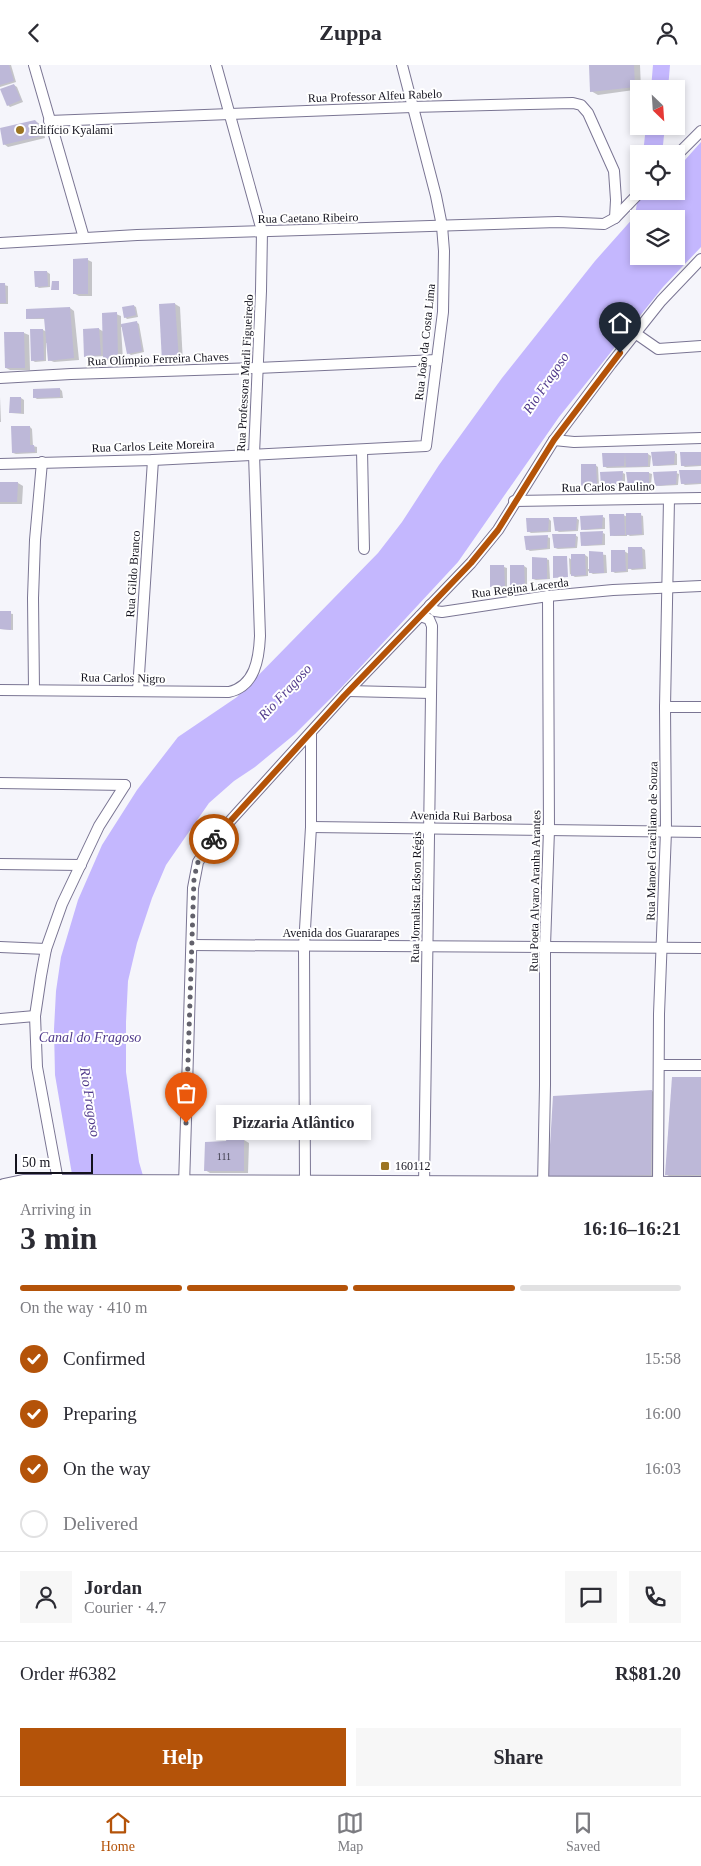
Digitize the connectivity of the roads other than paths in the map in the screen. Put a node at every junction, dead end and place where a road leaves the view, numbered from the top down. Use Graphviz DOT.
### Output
graph roads {
  1 [pos="34,65"];
  2 [pos="216,65"];
  3 [pos="402,65"];
  4 [pos="412,107"];
  5 [pos="230,114"];
  6 [pos="49,121"];
  7 [pos="701,131"];
  8 [pos="685,146"];
  9 [pos="633,200"];
  10 [pos="615,218"];
  11 [pos="442,226"];
  12 [pos="262,231"];
  13 [pos="84,238"];
  14 [pos="0,243"];
  15 [pos="701,259"];
  16 [pos="635,333"];
  17 [pos="701,346"];
  18 [pos="437,360"];
  19 [pos="257,369"];
  20 [pos="0,378"];
  21 [pos="701,438"];
  22 [pos="554,440"];
  23 [pos="426,446"];
  24 [pos="362,450"];
  25 [pos="254,454"];
  26 [pos="154,460"];
  27 [pos="42,462"];
  28 [pos="0,464"];
  29 [pos="701,498"];
  30 [pos="669,499"];
  31 [pos="514,501"];
  32 [pos="364,549"];
  33 [pos="701,586"];
  34 [pos="668,587"];
  35 [pos="548,596"];
  36 [pos="430,605"];
  37 [pos="420,615"];
  38 [pos="244,685"];
  39 [pos="0,690"];
  40 [pos="34,690"];
  41 [pos="138,690"];
  42 [pos="348,691"];
  43 [pos="432,693"];
  44 [pos="666,707"];
  45 [pos="701,707"];
  46 [pos="311,733"];
  47 [pos="0,783"];
  48 [pos="311,827"];
  49 [pos="430,828"];
  50 [pos="549,830"];
  51 [pos="666,831"];
  52 [pos="701,831"];
  53 [pos="0,864"];
  54 [pos="81,865"];
  55 [pos="192,945"];
  56 [pos="428,946"];
  57 [pos="545,946"];
  58 [pos="0,947"];
  59 [pos="304,947"];
  60 [pos="662,948"];
  61 [pos="701,948"];
  62 [pos="46,949"];
  63 [pos="35,1016"];
  64 [pos="0,1019"];
  65 [pos="660,1065"];
  66 [pos="701,1065"];
  67 [pos="0,1178"];
  68 [pos="23,1182"];
  69 [pos="63,1183"];
  70 [pos="658,1183"];
  71 [pos="184,1184"];
  72 [pos="543,1184"];
  73 [pos="701,1184"];
  74 [pos="304,1185"];
  75 [pos="424,1185"];
  76 [pos="4,1186"];
  1 -- 6 [label="street"];
  2 -- 5 [label="street, Rua Professora Marli Figueiredo"];
  3 -- 4 [label="street, Rua João da Costa Lima"];
  4 -- 5 [label="street, Rua Professor Alfeu Rabelo"];
  4 -- 10 [label="street, Rua Professor Alfeu Rabelo"];
  4 -- 11 [label="street, Rua João da Costa Lima"];
  5 -- 6 [label="street, Rua Professor Alfeu Rabelo"];
  5 -- 12 [label="street, Rua Professora Marli Figueiredo"];
  6 -- 13 [label="street"];
  7 -- 8 [label="street"];
  9 -- 10 [label="street"];
  10 -- 11 [label="street, Rua Caetano Ribeiro"];
  11 -- 12 [label="street, Rua Caetano Ribeiro"];
  11 -- 18 [label="street, Rua João da Costa Lima"];
  12 -- 13 [label="street, Rua Caetano Ribeiro"];
  12 -- 19 [label="street, Rua Professora Marli Figueiredo"];
  13 -- 14 [label="street, Rua Caetano Ribeiro"];
  15 -- 16 [label="street"];
  16 -- 17 [label="street"];
  16 -- 22 [label="street"];
  18 -- 19 [label="street, Rua Olímpio Ferreira Chaves"];
  18 -- 23 [label="street, Rua João da Costa Lima"];
  19 -- 20 [label="street, Rua Olímpio Ferreira Chaves"];
  19 -- 25 [label="street, Rua Professora Marli Figueiredo"];
  21 -- 22 [label="street"];
  22 -- 31 [label="street"];
  23 -- 24 [label="street, Rua Carlos Leite Moreira"];
  24 -- 25 [label="street, Rua Carlos Leite Moreira"];
  24 -- 32 [label="street"];
  25 -- 26 [label="street, Rua Carlos Leite Moreira"];
  25 -- 38 [label="street, Rua Professora Marli Figueiredo"];
  26 -- 27 [label="street, Rua Carlos Leite Moreira"];
  26 -- 41 [label="street, Rua Gildo Branco"];
  27 -- 28 [label="street, Rua Carlos Leite Moreira"];
  27 -- 40 [label="street"];
  29 -- 30 [label="street, Rua Carlos Paulino"];
  30 -- 31 [label="street, Rua Carlos Paulino"];
  30 -- 34 [label="street, Rua Manoel Graciliano de Souza"];
  31 -- 36 [label="street"];
  33 -- 34 [label="street, Rua Regina Lacerda"];
  34 -- 35 [label="street, Rua Regina Lacerda"];
  34 -- 44 [label="street, Rua Manoel Graciliano de Souza"];
  35 -- 36 [label="street, Rua Regina Lacerda"];
  35 -- 50 [label="street, Rua Poeta Alvaro Aranha Arantes"];
  36 -- 37 [label="street"];
  37 -- 42 [label="street"];
  37 -- 43 [label="street, Rua Jornalista Edson Régis"];
  38 -- 41 [label="street, Rua Carlos Nigro"];
  39 -- 40 [label="street, Rua Carlos Nigro"];
  40 -- 41 [label="street, Rua Carlos Nigro"];
  42 -- 43 [label="street"];
  42 -- 46 [label="street"];
  43 -- 49 [label="street, Rua Jornalista Edson Régis"];
  44 -- 45 [label="street"];
  44 -- 51 [label="street, Rua Manoel Graciliano de Souza"];
  46 -- 48 [label="street"];
  46 -- 55 [label="street"];
  47 -- 54 [label="street"];
  48 -- 49 [label="street, Avenida Rui Barbosa"];
  48 -- 59 [label="street"];
  49 -- 50 [label="street, Avenida Rui Barbosa"];
  49 -- 56 [label="street, Rua Jornalista Edson Régis"];
  50 -- 51 [label="street, Avenida Rui Barbosa"];
  50 -- 57 [label="street, Rua Poeta Alvaro Aranha Arantes"];
  51 -- 52 [label="street, Avenida Rui Barbosa"];
  51 -- 60 [label="street, Rua Manoel Graciliano de Souza"];
  53 -- 54 [label="street"];
  54 -- 62 [label="street"];
  55 -- 59 [label="street, Avenida dos Guararapes"];
  55 -- 71 [label="street"];
  56 -- 57 [label="street, Avenida dos Guararapes"];
  56 -- 59 [label="street, Avenida dos Guararapes"];
  56 -- 75 [label="street, Rua Jornalista Edson Régis"];
  57 -- 60 [label="street, Avenida dos Guararapes"];
  57 -- 72 [label="street, Rua Poeta Alvaro Aranha Arantes"];
  58 -- 62 [label="street"];
  59 -- 74 [label="street"];
  60 -- 61 [label="street, Avenida dos Guararapes"];
  60 -- 65 [label="street, Rua Manoel Graciliano de Souza"];
  62 -- 63 [label="street"];
  63 -- 64 [label="street"];
  63 -- 69 [label="street"];
  65 -- 66 [label="street"];
  65 -- 70 [label="street, Rua Manoel Graciliano de Souza"];
  67 -- 68 [label="main road"];
  68 -- 69 [label="main road"];
  68 -- 76 [label="main road"];
  69 -- 71 [label="main road"];
  70 -- 72 [label="main road"];
  70 -- 73 [label="main road"];
  71 -- 74 [label="main road"];
  72 -- 75 [label="main road"];
  74 -- 75 [label="main road"];
}
